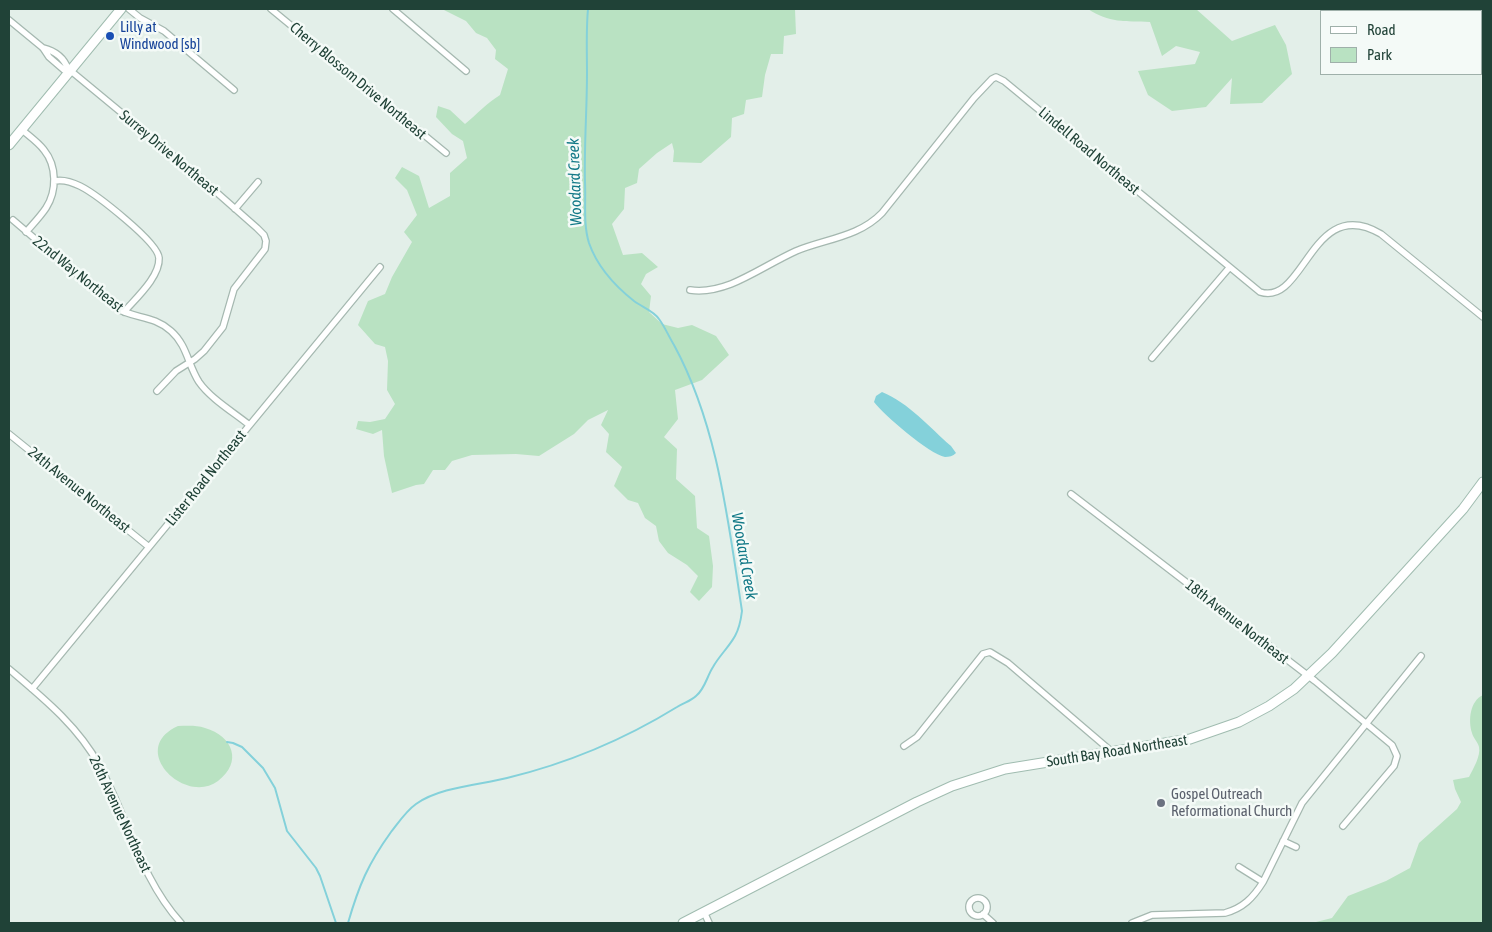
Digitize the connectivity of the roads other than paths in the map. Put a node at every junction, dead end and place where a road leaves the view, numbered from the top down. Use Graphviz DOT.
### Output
graph roads {
  1 [pos="120,9"];
  2 [pos="129,9"];
  3 [pos="271,9"];
  4 [pos="393,9"];
  5 [pos="9,20"];
  6 [pos="69,70"];
  7 [pos="466,71"];
  8 [pos="234,90"];
  9 [pos="21,129"];
  10 [pos="9,145"];
  11 [pos="446,153"];
  12 [pos="54,181"];
  13 [pos="258,182"];
  14 [pos="235,209"];
  15 [pos="13,220"];
  16 [pos="26,232"];
  17 [pos="380,267"];
  18 [pos="1230,268"];
  19 [pos="690,290"];
  20 [pos="124,312"];
  21 [pos="1483,317"];
  22 [pos="1152,358"];
  23 [pos="190,362"];
  24 [pos="157,391"];
  25 [pos="248,424"];
  26 [pos="9,434"];
  27 [pos="1483,482"];
  28 [pos="1071,494"];
  29 [pos="149,547"];
  30 [pos="1421,656"];
  31 [pos="9,669"];
  32 [pos="1308,676"];
  33 [pos="32,689"];
  34 [pos="1366,724"];
  35 [pos="904,746"];
  36 [pos="1111,751"];
  37 [pos="1343,826"];
  38 [pos="1284,841"];
  39 [pos="1296,847"];
  40 [pos="1239,867"];
  41 [pos="1263,882"];
  42 [pos="704,912"];
  43 [pos="982,914"];
  44 [pos="181,923"];
  45 [pos="682,923"];
  46 [pos="709,923"];
  47 [pos="993,923"];
  48 [pos="1132,923"];
  1 -- 6 [label="street"];
  2 -- 8 [label="street"];
  3 -- 11 [label="street, Cherry Blossom Drive Northeast"];
  4 -- 7 [label="street"];
  5 -- 6 [label="street, Surrey Drive Northeast"];
  6 -- 9 [label="street"];
  6 -- 14 [label="street, Surrey Drive Northeast"];
  9 -- 10 [label="street"];
  9 -- 12 [label="street"];
  12 -- 16 [label="street"];
  12 -- 20 [label="street"];
  13 -- 14 [label="street"];
  14 -- 23 [label="street, Surrey Drive Northeast"];
  15 -- 16 [label="street, 22nd Way Northeast"];
  16 -- 20 [label="street, 22nd Way Northeast"];
  17 -- 25 [label="street, Lister Road Northeast"];
  18 -- 19 [label="street, Lindell Road Northeast"];
  18 -- 21 [label="street, Lindell Road Northeast"];
  18 -- 22 [label="street"];
  20 -- 23 [label="street, 22nd Way Northeast"];
  23 -- 24 [label="street"];
  23 -- 25 [label="street, 22nd Way Northeast"];
  25 -- 29 [label="street, Lister Road Northeast"];
  26 -- 29 [label="street, 24th Avenue Northeast"];
  27 -- 32 [label="street, South Bay Road Northeast"];
  28 -- 32 [label="street, 18th Avenue Northeast"];
  29 -- 33 [label="street, Lister Road Northeast"];
  30 -- 34 [label="street"];
  31 -- 33 [label="street, 26th Avenue Northeast"];
  32 -- 34 [label="street, 18th Avenue Northeast"];
  32 -- 36 [label="street, South Bay Road Northeast"];
  33 -- 44 [label="street, 26th Avenue Northeast"];
  34 -- 37 [label="street, 18th Avenue Northeast"];
  34 -- 38 [label="street"];
  35 -- 36 [label="street"];
  36 -- 42 [label="street, South Bay Road Northeast"];
  38 -- 39 [label="street"];
  38 -- 41 [label="street"];
  40 -- 41 [label="street"];
  41 -- 48 [label="street"];
  42 -- 45 [label="street, South Bay Road Northeast"];
  42 -- 46 [label="street"];
  43 -- 47 [label="street"];
}
